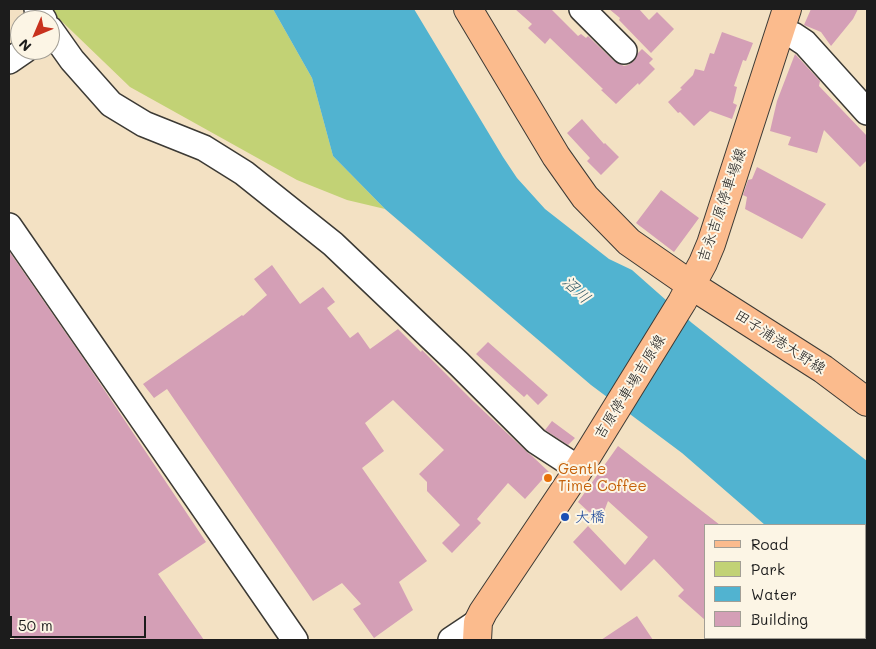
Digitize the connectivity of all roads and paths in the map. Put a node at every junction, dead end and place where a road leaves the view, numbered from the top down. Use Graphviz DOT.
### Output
graph roads {
  1 [pos="468,9"];
  2 [pos="582,9"];
  3 [pos="783,21"];
  4 [pos="60,43"];
  5 [pos="624,51"];
  6 [pos="867,112"];
  7 [pos="9,226"];
  8 [pos="687,293"];
  9 [pos="867,402"];
  10 [pos="579,470"];
  11 [pos="478,631"];
  12 [pos="295,640"];
  13 [pos="452,640"];
  1 -- 8 [label="main road"];
  2 -- 5 [label="street"];
  3 -- 6 [label="street"];
  3 -- 8 [label="main road, 吉永吉原停車場線"];
  4 -- 10 [label="street"];
  7 -- 12 [label="street"];
  8 -- 9 [label="main road, 田子浦港大野線"];
  8 -- 10 [label="main road, 吉原停車場吉原線"];
  10 -- 11 [label="main road, 吉原停車場吉原線"];
  11 -- 13 [label="street"];
}
